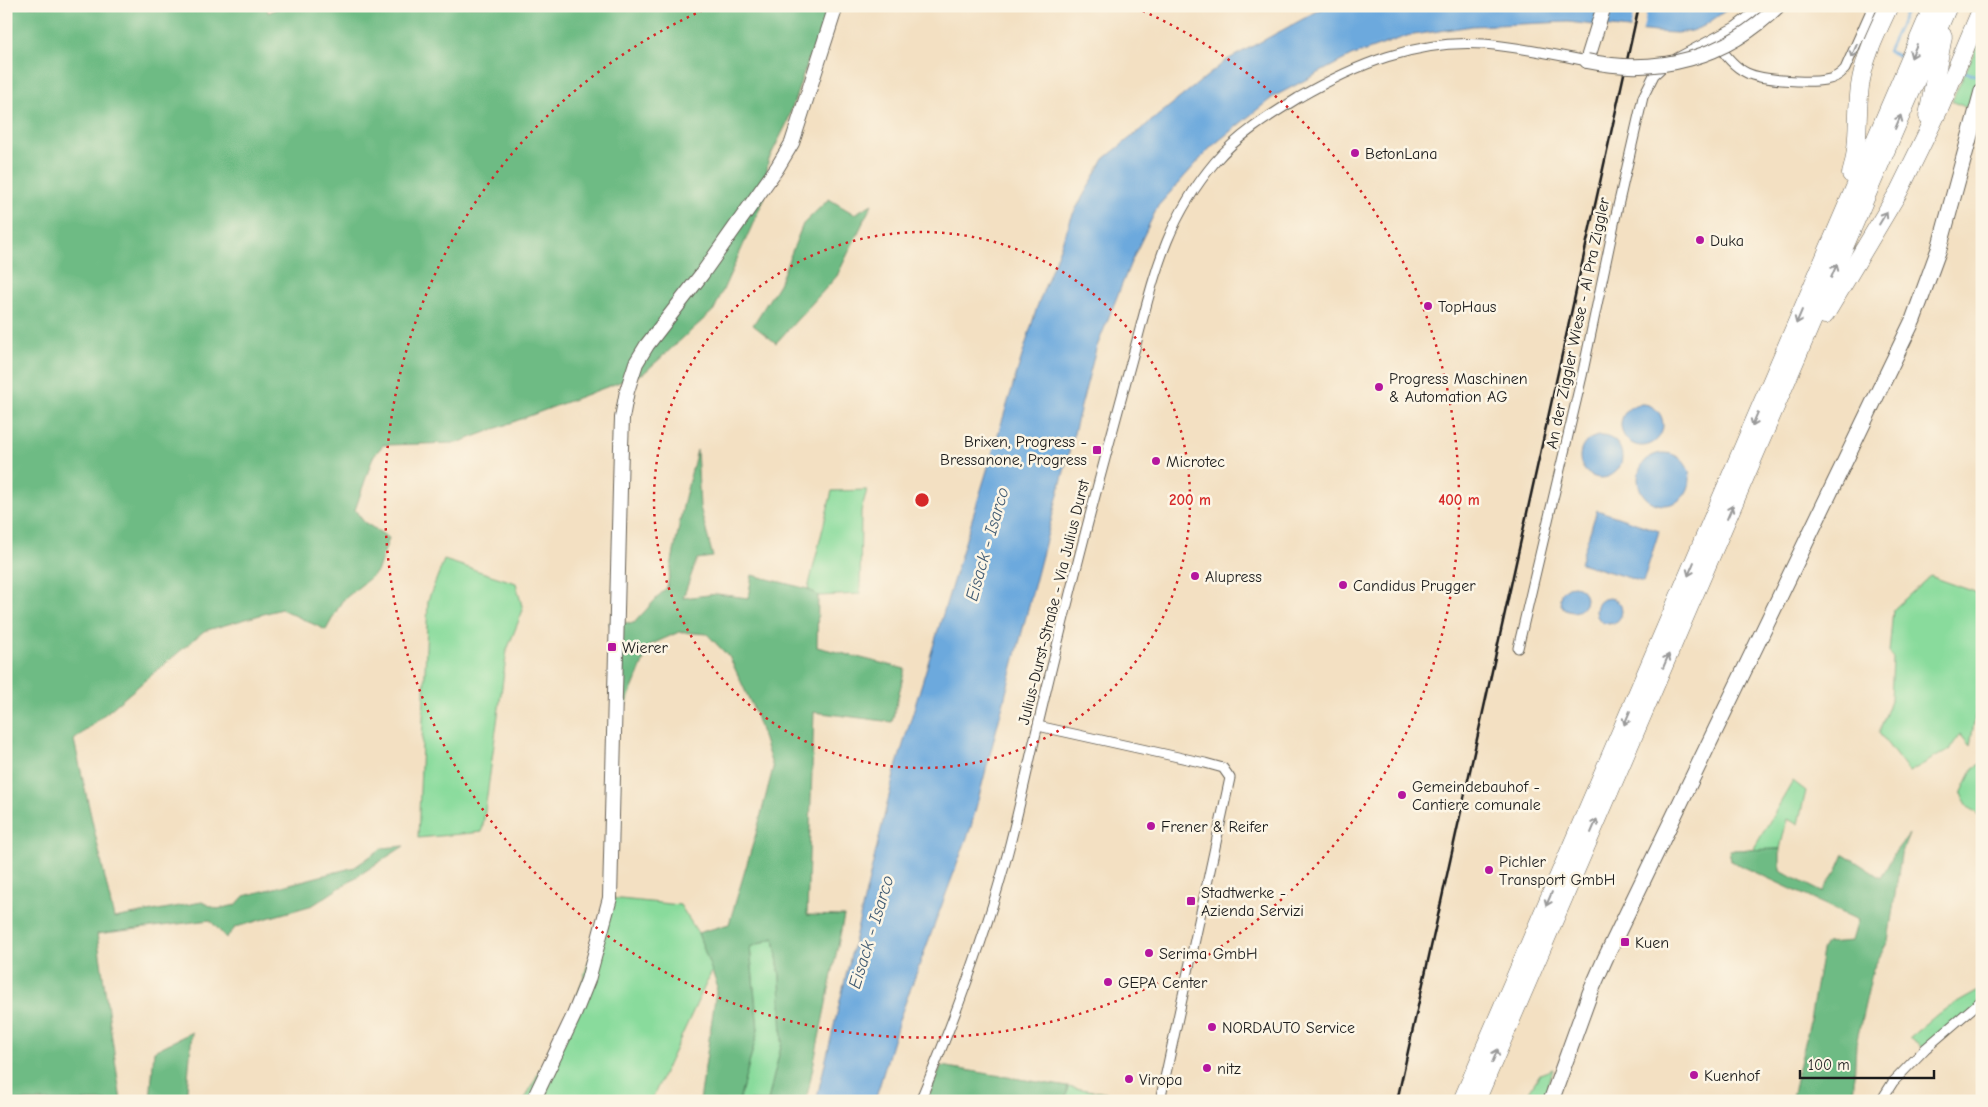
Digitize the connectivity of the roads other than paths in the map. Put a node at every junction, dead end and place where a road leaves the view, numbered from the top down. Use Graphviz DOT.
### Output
graph roads {
  1 [pos="836,6"];
  2 [pos="1604,6"];
  3 [pos="1762,6"];
  4 [pos="1778,6"];
  5 [pos="1873,6"];
  6 [pos="1889,6"];
  7 [pos="1933,6"];
  8 [pos="1948,6"];
  9 [pos="1954,6"];
  10 [pos="1982,8"];
  11 [pos="1714,39"];
  12 [pos="1588,61"];
  13 [pos="1982,91"];
  14 [pos="1921,148"];
  15 [pos="1832,240"];
  16 [pos="1794,364"];
  17 [pos="1518,648"];
  18 [pos="1038,726"];
  19 [pos="1982,1000"];
  20 [pos="533,1101"];
  21 [pos="920,1101"];
  22 [pos="1160,1101"];
  23 [pos="1462,1101"];
  24 [pos="1476,1101"];
  25 [pos="1551,1101"];
  26 [pos="1881,1101"];
  1 -- 20 [label="street"];
  2 -- 12 [label="street"];
  3 -- 11 [label="street, An der Ziggler Wiese - Al Pra Ziggler"];
  4 -- 12 [label="street, bridge"];
  5 -- 11 [label="street, one-way"];
  6 -- 15 [label="highway"];
  7 -- 15 [label="highway, one-way"];
  16 -- 8 [label="highway, one-way"];
  9 -- 14 [label="highway"];
  10 -- 14 [label="highway"];
  11 -- 17 [label="street, An der Ziggler Wiese - Al Pra Ziggler"];
  12 -- 18 [label="street, Julius-Durst-Straße - Via Julius Durst"];
  13 -- 25 [label="main road"];
  16 -- 14 [label="highway, one-way"];
  15 -- 23 [label="highway, one-way"];
  24 -- 16 [label="highway, one-way"];
  18 -- 21 [label="street, Julius-Durst-Straße - Via Julius Durst"];
  18 -- 22 [label="street"];
  19 -- 26 [label="street"];
}
